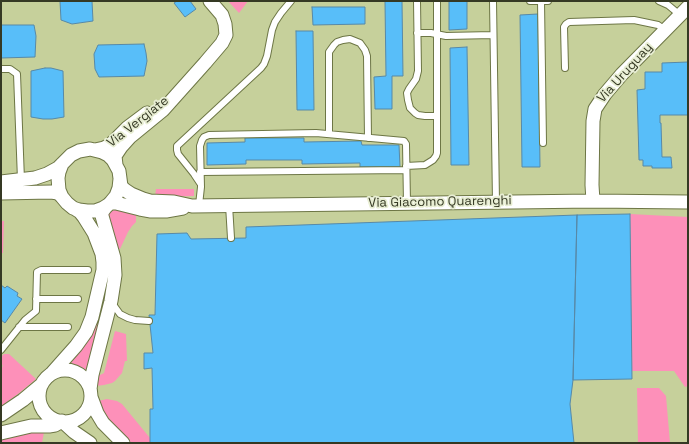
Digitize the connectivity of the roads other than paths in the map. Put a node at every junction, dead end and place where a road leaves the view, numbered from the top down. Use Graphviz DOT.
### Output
graph roads {
  1 [pos="210,1"];
  2 [pos="291,1"];
  3 [pos="417,1"];
  4 [pos="437,1"];
  5 [pos="493,1"];
  6 [pos="530,1"];
  7 [pos="541,1"];
  8 [pos="548,1"];
  9 [pos="659,1"];
  10 [pos="684,11"];
  11 [pos="665,30"];
  12 [pos="417,33"];
  13 [pos="437,34"];
  14 [pos="493,35"];
  15 [pos="565,68"];
  16 [pos="1,69"];
  17 [pos="180,90"];
  18 [pos="437,116"];
  19 [pos="329,134"];
  20 [pos="368,138"];
  21 [pos="542,143"];
  22 [pos="95,150"];
  23 [pos="63,162"];
  24 [pos="116,165"];
  25 [pos="406,168"];
  26 [pos="200,172"];
  27 [pos="120,179"];
  28 [pos="1,182"];
  29 [pos="21,186"];
  30 [pos="201,187"];
  31 [pos="1,193"];
  32 [pos="62,197"];
  33 [pos="593,201"];
  34 [pos="496,202"];
  35 [pos="688,202"];
  36 [pos="407,203"];
  37 [pos="196,205"];
  38 [pos="228,205"];
  39 [pos="107,206"];
  40 [pos="72,207"];
  41 [pos="231,238"];
  42 [pos="88,270"];
  43 [pos="36,299"];
  44 [pos="78,299"];
  45 [pos="111,301"];
  46 [pos="150,321"];
  47 [pos="19,327"];
  48 [pos="68,327"];
  49 [pos="1,350"];
  50 [pos="52,373"];
  51 [pos="42,385"];
  52 [pos="90,393"];
  53 [pos="1,415"];
  54 [pos="62,421"];
  55 [pos="1,433"];
  56 [pos="90,443"];
  57 [pos="123,443"];
  1 -- 17 [label="street, Via Vergiate"];
  2 -- 30 [label="lane"];
  3 -- 12 [label="lane"];
  4 -- 13 [label="lane"];
  5 -- 14 [label="lane"];
  6 -- 7 [label="lane"];
  7 -- 8 [label="lane"];
  7 -- 21 [label="lane"];
  9 -- 10 [label="lane"];
  10 -- 11 [label="street, Via Uruguay"];
  11 -- 15 [label="lane"];
  11 -- 33 [label="street, Via Uruguay"];
  12 -- 13 [label="lane"];
  12 -- 18 [label="lane"];
  13 -- 14 [label="lane"];
  13 -- 18 [label="lane"];
  14 -- 34 [label="lane"];
  16 -- 29 [label="lane"];
  17 -- 22 [label="street, Via Vergiate"];
  17 -- 24 [label="street, Via Vergiate"];
  18 -- 25 [label="lane"];
  19 -- 20 [label="lane"];
  19 -- 20 [label="lane"];
  19 -- 26 [label="lane"];
  20 -- 25 [label="lane"];
  22 -- 23 [label="street"];
  22 -- 24 [label="street"];
  23 -- 29 [label="street"];
  23 -- 32 [label="street"];
  24 -- 27 [label="street, Via Giacomo Quarenghi"];
  25 -- 26 [label="lane"];
  25 -- 36 [label="lane"];
  26 -- 30 [label="lane"];
  27 -- 37 [label="street, Via Giacomo Quarenghi"];
  27 -- 39 [label="street"];
  28 -- 29 [label="street"];
  29 -- 31 [label="street"];
  29 -- 32 [label="street"];
  30 -- 37 [label="lane"];
  32 -- 40 [label="street"];
  33 -- 34 [label="street, Via Giacomo Quarenghi"];
  33 -- 35 [label="street, Via Giacomo Quarenghi"];
  34 -- 36 [label="street, Via Giacomo Quarenghi"];
  36 -- 38 [label="street, Via Giacomo Quarenghi"];
  37 -- 38 [label="street, Via Giacomo Quarenghi"];
  37 -- 39 [label="street, Via Giacomo Quarenghi"];
  38 -- 41 [label="lane"];
  39 -- 40 [label="street, Via Giacomo Quarenghi"];
  39 -- 45 [label="street"];
  40 -- 50 [label="street"];
  42 -- 43 [label="lane"];
  43 -- 44 [label="lane"];
  43 -- 47 [label="lane"];
  45 -- 46 [label="lane"];
  45 -- 52 [label="street"];
  47 -- 48 [label="lane"];
  47 -- 49 [label="lane"];
  50 -- 51 [label="street"];
  50 -- 52 [label="street"];
  51 -- 53 [label="street"];
  51 -- 54 [label="street"];
  52 -- 54 [label="street"];
  52 -- 57 [label="street"];
  54 -- 55 [label="street"];
  54 -- 56 [label="street"];
}
